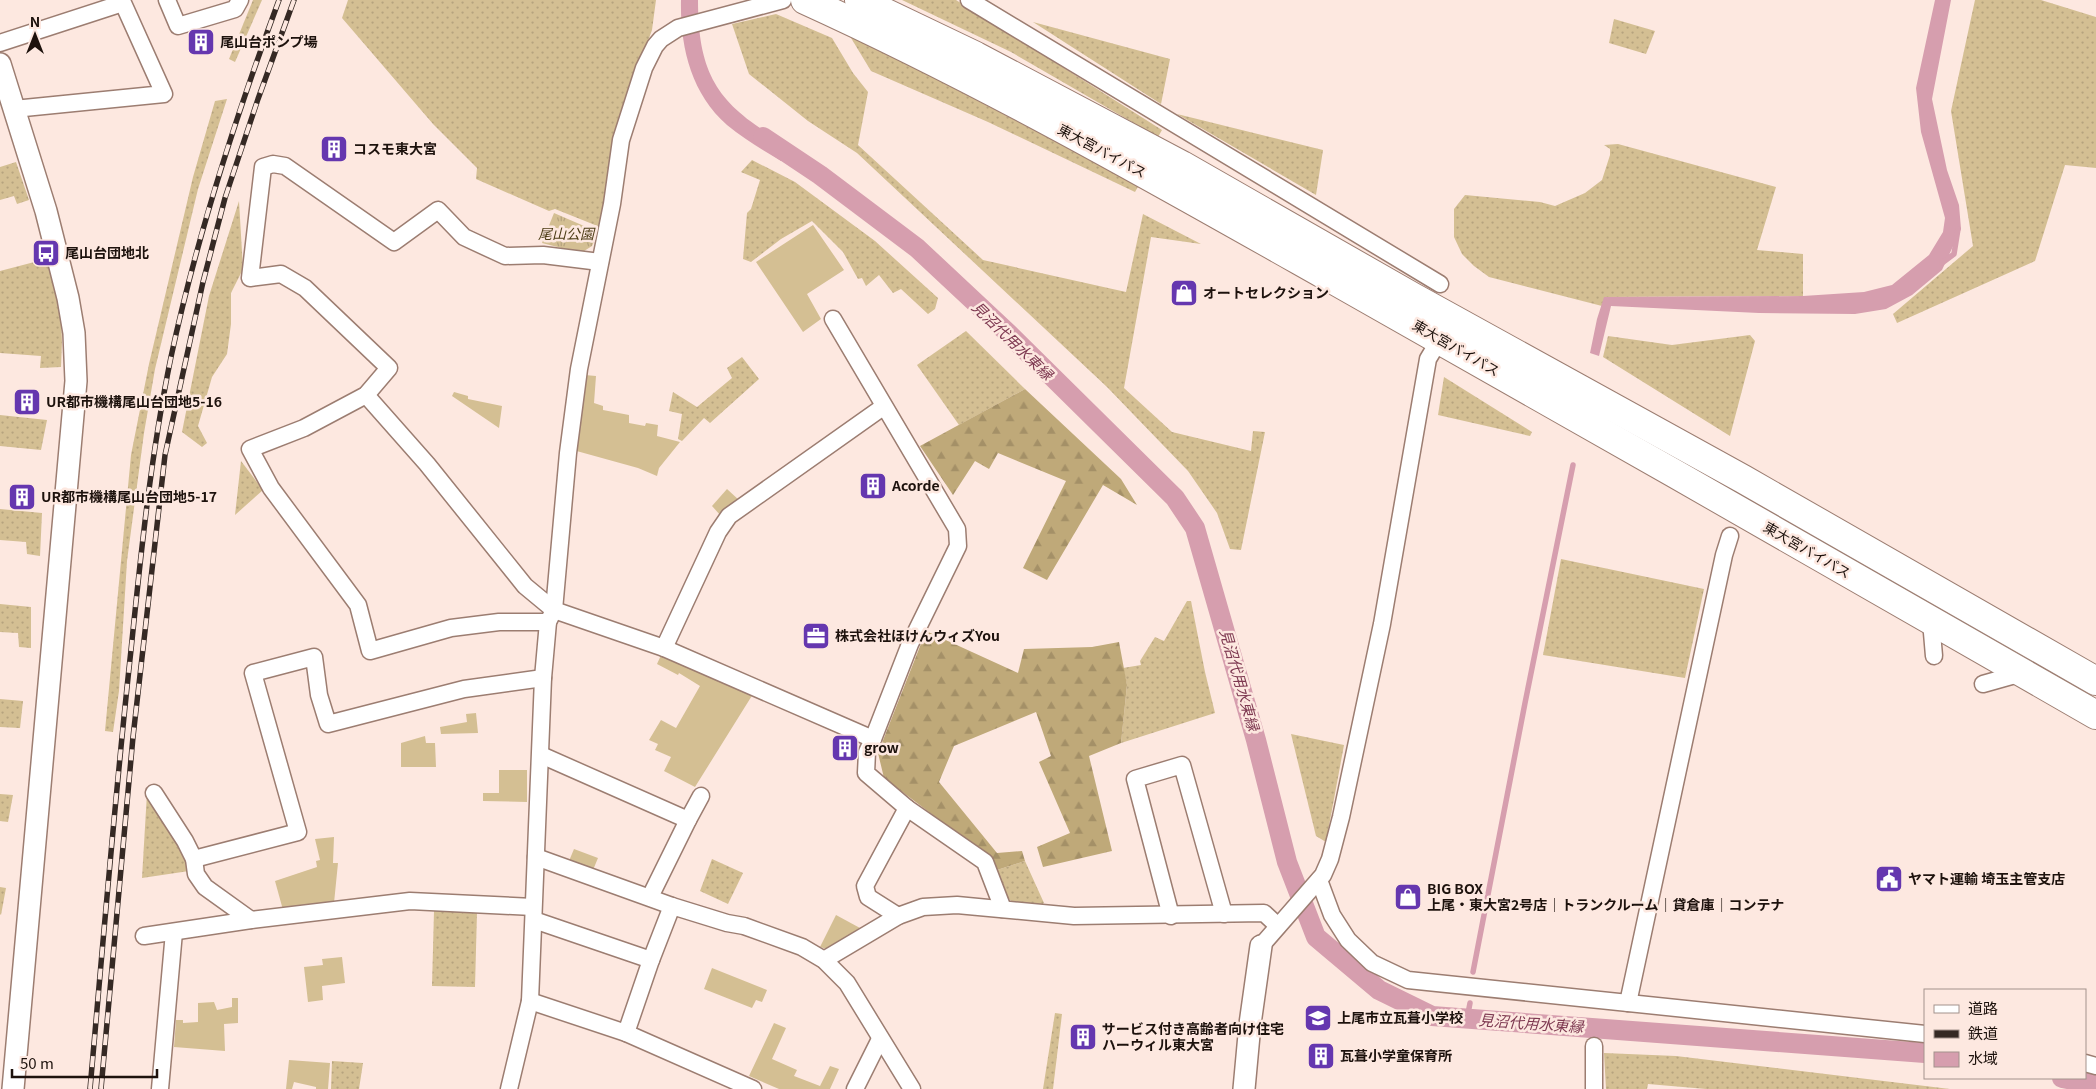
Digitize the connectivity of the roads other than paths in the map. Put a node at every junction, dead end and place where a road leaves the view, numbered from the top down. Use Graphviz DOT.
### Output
graph roads {
  1 [pos="167,0"];
  2 [pos="240,0"];
  3 [pos="783,0"];
  4 [pos="805,0"];
  5 [pos="969,0"];
  6 [pos="868,13"];
  7 [pos="0,43"];
  8 [pos="0,64"];
  9 [pos="14,108"];
  10 [pos="600,262"];
  11 [pos="1440,284"];
  12 [pos="833,319"];
  13 [pos="1440,339"];
  14 [pos="366,395"];
  15 [pos="883,407"];
  16 [pos="1730,536"];
  17 [pos="551,616"];
  18 [pos="1931,621"];
  19 [pos="664,648"];
  20 [pos="1934,656"];
  21 [pos="2022,673"];
  22 [pos="543,678"];
  23 [pos="2096,681"];
  24 [pos="1983,684"];
  25 [pos="2096,715"];
  26 [pos="872,739"];
  27 [pos="541,755"];
  28 [pos="154,793"];
  29 [pos="702,796"];
  30 [pos="907,808"];
  31 [pos="688,820"];
  32 [pos="536,857"];
  33 [pos="194,859"];
  34 [pos="1319,880"];
  35 [pos="650,897"];
  36 [pos="672,906"];
  37 [pos="1003,909"];
  38 [pos="534,913"];
  39 [pos="1224,914"];
  40 [pos="898,916"];
  41 [pos="1172,916"];
  42 [pos="251,920"];
  43 [pos="1281,923"];
  44 [pos="174,932"];
  45 [pos="144,936"];
  46 [pos="1262,946"];
  47 [pos="651,960"];
  48 [pos="824,960"];
  49 [pos="530,1001"];
  50 [pos="1628,1003"];
  51 [pos="626,1033"];
  52 [pos="1924,1034"];
  53 [pos="880,1039"];
  54 [pos="1594,1046"];
  55 [pos="13,1089"];
  56 [pos="160,1089"];
  57 [pos="509,1089"];
  58 [pos="753,1089"];
  59 [pos="856,1089"];
  60 [pos="912,1089"];
  61 [pos="1244,1089"];
  62 [pos="1594,1089"];
  1 -- 2 [label="street"];
  3 -- 10 [label="street"];
  4 -- 6 [label="highway, 東大宮バイパス"];
  5 -- 11 [label="street"];
  6 -- 13 [label="highway, 東大宮バイパス"];
  6 -- 23 [label="highway, 東大宮バイパス"];
  7 -- 9 [label="street"];
  8 -- 9 [label="street"];
  9 -- 55 [label="street"];
  10 -- 14 [label="street"];
  10 -- 17 [label="street"];
  12 -- 15 [label="street"];
  13 -- 18 [label="highway, 東大宮バイパス"];
  13 -- 34 [label="street"];
  14 -- 17 [label="street"];
  14 -- 17 [label="street"];
  15 -- 19 [label="street"];
  15 -- 26 [label="street"];
  16 -- 50 [label="street"];
  17 -- 19 [label="street"];
  17 -- 22 [label="street"];
  18 -- 20 [label="street"];
  18 -- 21 [label="highway, 東大宮バイパス"];
  19 -- 26 [label="street"];
  21 -- 24 [label="street"];
  21 -- 25 [label="highway, 東大宮バイパス"];
  22 -- 27 [label="street"];
  22 -- 33 [label="street"];
  26 -- 30 [label="street"];
  27 -- 31 [label="street"];
  27 -- 32 [label="street"];
  28 -- 33 [label="street"];
  29 -- 31 [label="street"];
  30 -- 37 [label="street"];
  30 -- 40 [label="street"];
  31 -- 35 [label="street"];
  32 -- 35 [label="street"];
  32 -- 38 [label="street"];
  33 -- 42 [label="street"];
  34 -- 43 [label="street"];
  34 -- 50 [label="street"];
  35 -- 36 [label="street"];
  36 -- 47 [label="street"];
  36 -- 48 [label="street"];
  37 -- 40 [label="street"];
  37 -- 41 [label="street"];
  38 -- 42 [label="street"];
  38 -- 47 [label="street"];
  38 -- 49 [label="street"];
  39 -- 41 [label="street"];
  39 -- 41 [label="street"];
  39 -- 43 [label="street"];
  40 -- 48 [label="street"];
  42 -- 44 [label="street"];
  43 -- 46 [label="street"];
  44 -- 45 [label="street"];
  44 -- 56 [label="street"];
  46 -- 61 [label="street"];
  47 -- 51 [label="street"];
  48 -- 53 [label="street"];
  49 -- 51 [label="street"];
  49 -- 57 [label="street"];
  50 -- 52 [label="street"];
  51 -- 58 [label="street"];
  53 -- 59 [label="street"];
  53 -- 60 [label="street"];
  54 -- 62 [label="street"];
}
